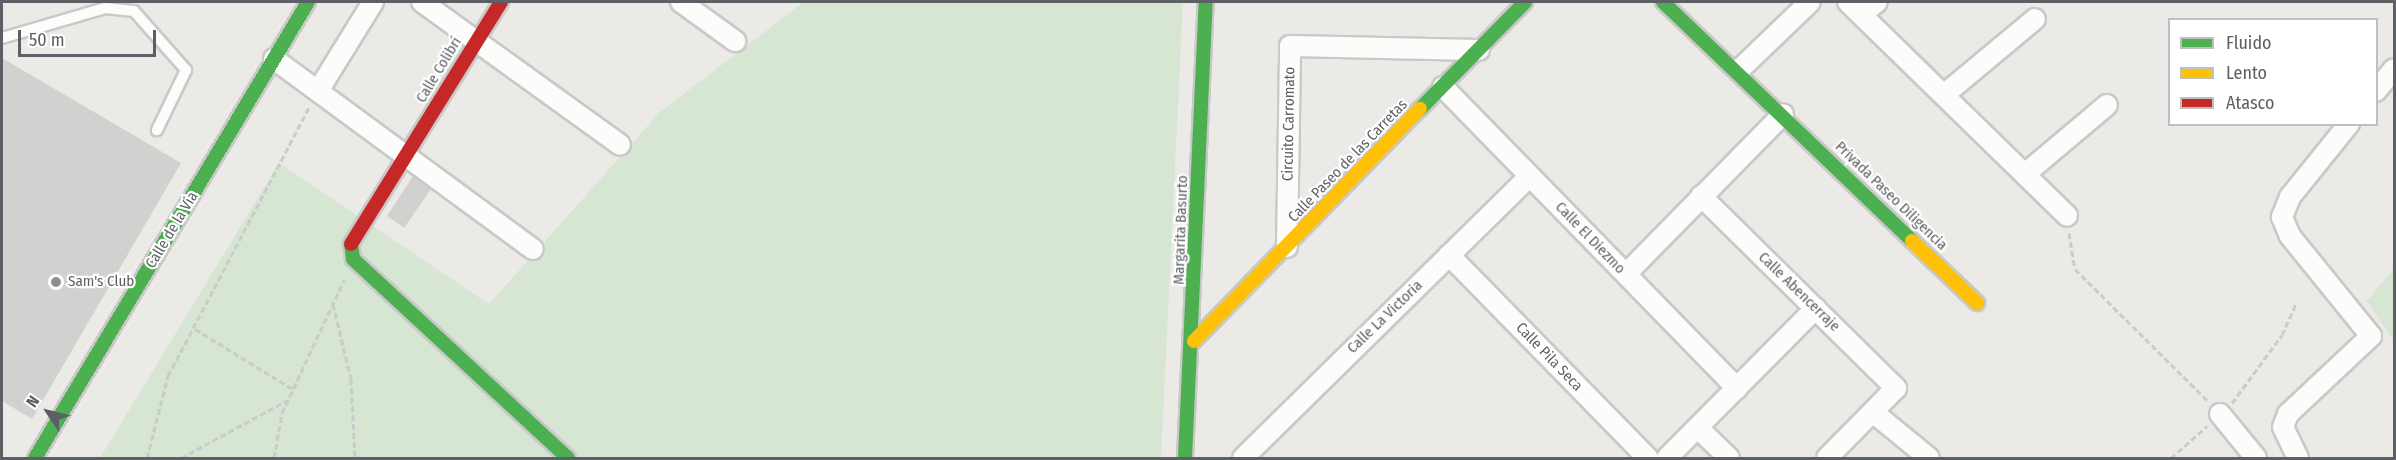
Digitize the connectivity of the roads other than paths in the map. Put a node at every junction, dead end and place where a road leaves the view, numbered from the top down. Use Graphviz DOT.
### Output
graph roads {
  1 [pos="308,2"];
  2 [pos="373,2"];
  3 [pos="422,2"];
  4 [pos="501,2"];
  5 [pos="681,2"];
  6 [pos="1206,2"];
  7 [pos="1525,2"];
  8 [pos="1663,2"];
  9 [pos="1810,2"];
  10 [pos="1877,2"];
  11 [pos="1855,8"];
  12 [pos="2035,19"];
  13 [pos="2,38"];
  14 [pos="476,41"];
  15 [pos="735,41"];
  16 [pos="1479,50"];
  17 [pos="274,59"];
  18 [pos="2394,69"];
  19 [pos="1739,70"];
  20 [pos="1443,87"];
  21 [pos="2378,89"];
  22 [pos="318,91"];
  23 [pos="1945,94"];
  24 [pos="2107,105"];
  25 [pos="1783,114"];
  26 [pos="2347,126"];
  27 [pos="157,130"];
  28 [pos="620,146"];
  29 [pos="406,156"];
  30 [pos="2025,174"];
  31 [pos="1530,176"];
  32 [pos="1701,196"];
  33 [pos="2067,216"];
  34 [pos="1287,247"];
  35 [pos="533,249"];
  36 [pos="1449,255"];
  37 [pos="1626,274"];
  38 [pos="1977,303"];
  39 [pos="1816,308"];
  40 [pos="1194,341"];
  41 [pos="1737,388"];
  42 [pos="1874,412"];
  43 [pos="2220,414"];
  44 [pos="1698,428"];
  45 [pos="35,459"];
  46 [pos="568,459"];
  47 [pos="1185,459"];
  48 [pos="1243,459"];
  49 [pos="1648,459"];
  50 [pos="1667,459"];
  51 [pos="1729,459"];
  52 [pos="1827,459"];
  53 [pos="1929,459"];
  54 [pos="2256,459"];
  55 [pos="2298,459"];
  1 -- 17 [label="street, Calle de la Vía"];
  2 -- 22 [label="street"];
  3 -- 14 [label="street"];
  4 -- 14 [label="street, Calle Colibrí"];
  5 -- 15 [label="street"];
  6 -- 40 [label="street, Margarita Basurto"];
  7 -- 16 [label="street, Calle Paseo de las Carretas"];
  8 -- 19 [label="street, Privada Paseo Diligencia"];
  9 -- 19 [label="street"];
  10 -- 11 [label="street"];
  11 -- 23 [label="street"];
  12 -- 23 [label="street"];
  13 -- 27 [label="lane"];
  14 -- 28 [label="street"];
  14 -- 29 [label="street, Calle Colibrí"];
  16 -- 20 [label="street, Calle Paseo de las Carretas"];
  16 -- 34 [label="street, Circuito Carromato"];
  17 -- 22 [label="street"];
  17 -- 45 [label="street, Calle de la Vía"];
  18 -- 21 [label="street"];
  19 -- 25 [label="street, Privada Paseo Diligencia"];
  20 -- 31 [label="street, Calle El Diezmo"];
  20 -- 34 [label="street, Calle Paseo de las Carretas"];
  22 -- 29 [label="street"];
  23 -- 30 [label="street"];
  24 -- 30 [label="street"];
  25 -- 32 [label="street"];
  25 -- 38 [label="street, Privada Paseo Diligencia"];
  26 -- 55 [label="street"];
  29 -- 35 [label="street"];
  29 -- 46 [label="street, Calle Colibrí"];
  30 -- 33 [label="street"];
  31 -- 36 [label="street, Calle La Victoria"];
  31 -- 37 [label="street, Calle El Diezmo"];
  32 -- 37 [label="street"];
  32 -- 39 [label="street, Calle Abencerraje"];
  34 -- 40 [label="street, Calle Paseo de las Carretas"];
  36 -- 48 [label="street, Calle La Victoria"];
  36 -- 49 [label="street, Calle Pila Seca"];
  37 -- 41 [label="street, Calle El Diezmo"];
  39 -- 41 [label="street"];
  39 -- 42 [label="street, Calle Abencerraje"];
  40 -- 47 [label="street, Margarita Basurto"];
  41 -- 44 [label="street"];
  42 -- 52 [label="street"];
  42 -- 53 [label="street"];
  43 -- 54 [label="street"];
  44 -- 50 [label="street"];
  44 -- 51 [label="street"];
}
